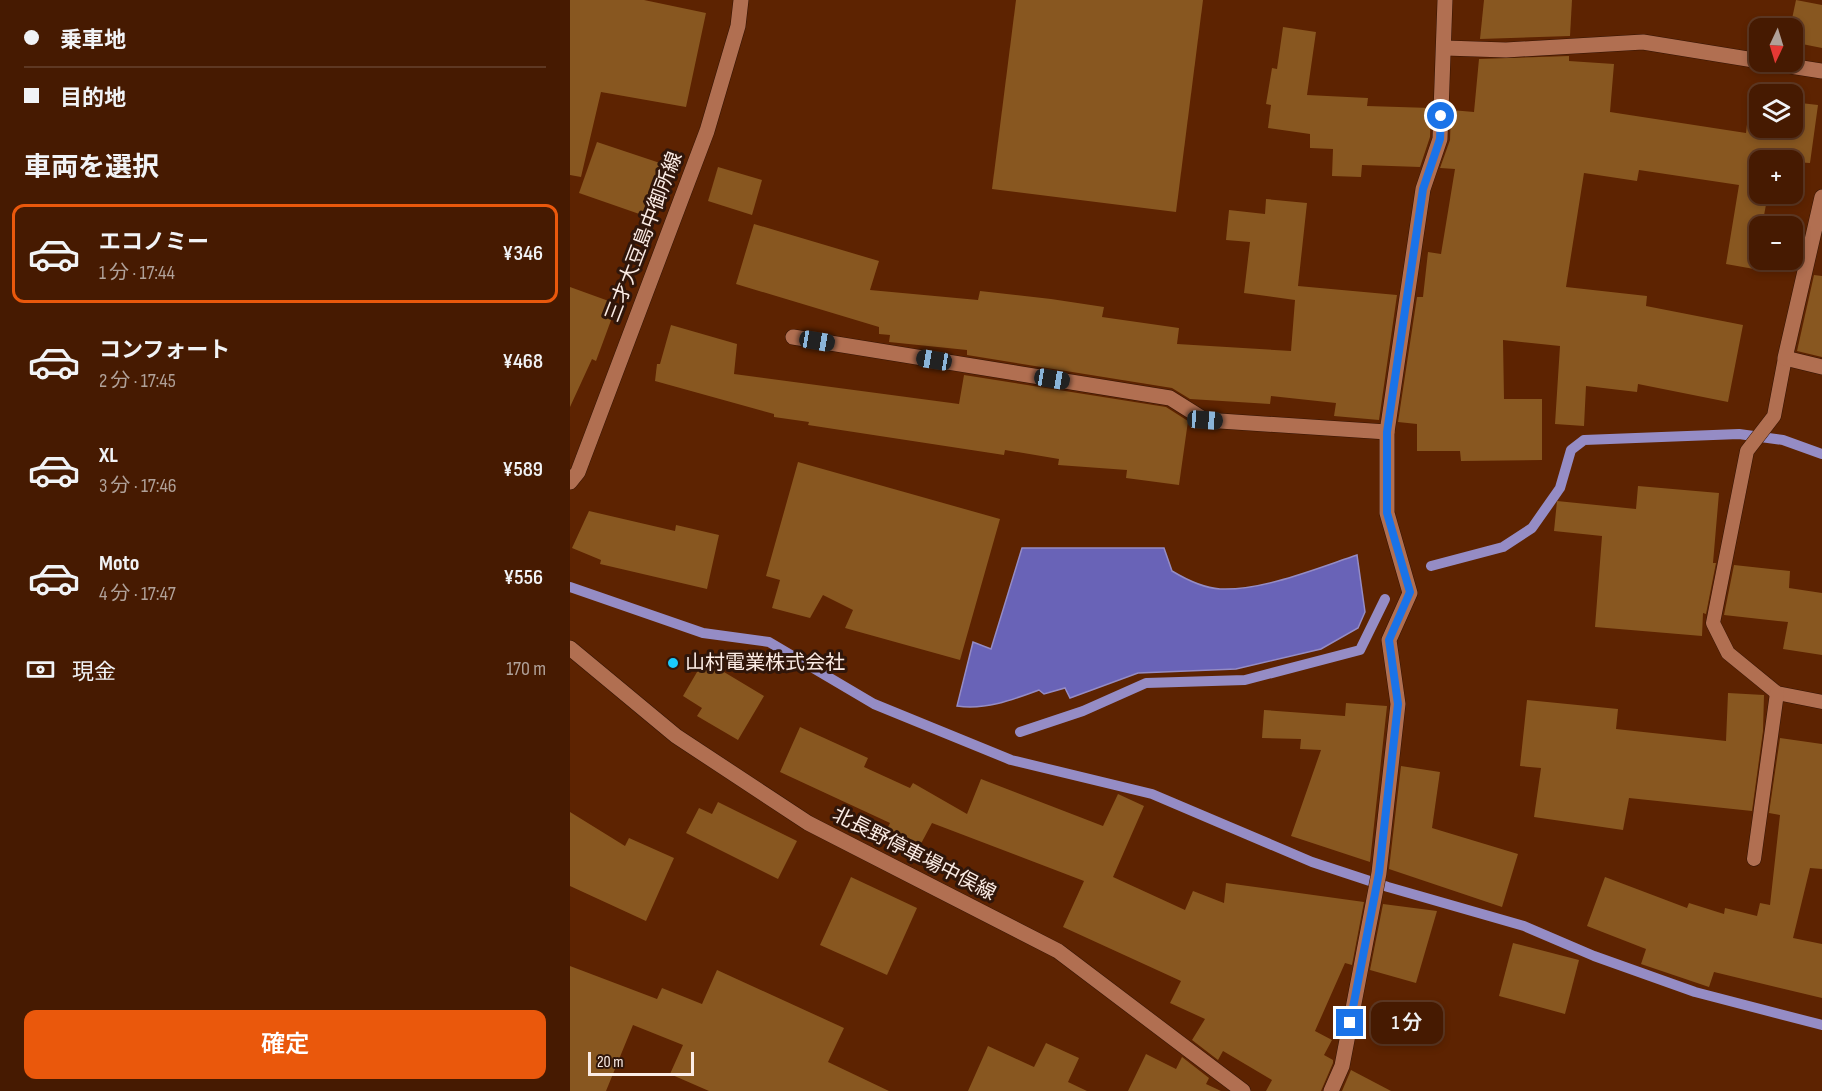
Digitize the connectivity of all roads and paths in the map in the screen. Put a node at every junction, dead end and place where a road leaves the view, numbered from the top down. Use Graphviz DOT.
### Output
graph roads {
  1 [pos="741,0"];
  2 [pos="1445,0"];
  3 [pos="1445,48"];
  4 [pos="1749,59"];
  5 [pos="1803,68"];
  6 [pos="1822,71"];
  7 [pos="1822,197"];
  8 [pos="793,337"];
  9 [pos="1785,358"];
  10 [pos="1822,367"];
  11 [pos="1387,432"];
  12 [pos="570,482"];
  13 [pos="570,648"];
  14 [pos="1777,693"];
  15 [pos="1822,702"];
  16 [pos="1754,859"];
  17 [pos="1244,1091"];
  18 [pos="1331,1091"];
  1 -- 12 [label="street, 三才大豆島中御所線"];
  2 -- 3 [label="street"];
  3 -- 4 [label="street"];
  3 -- 11 [label="street"];
  5 -- 6 [label="street"];
  7 -- 9 [label="street"];
  8 -- 11 [label="street"];
  9 -- 10 [label="street"];
  9 -- 14 [label="lane"];
  11 -- 18 [label="street"];
  13 -- 17 [label="street, 北長野停車場中俣線"];
  14 -- 15 [label="lane"];
  14 -- 16 [label="lane"];
}
